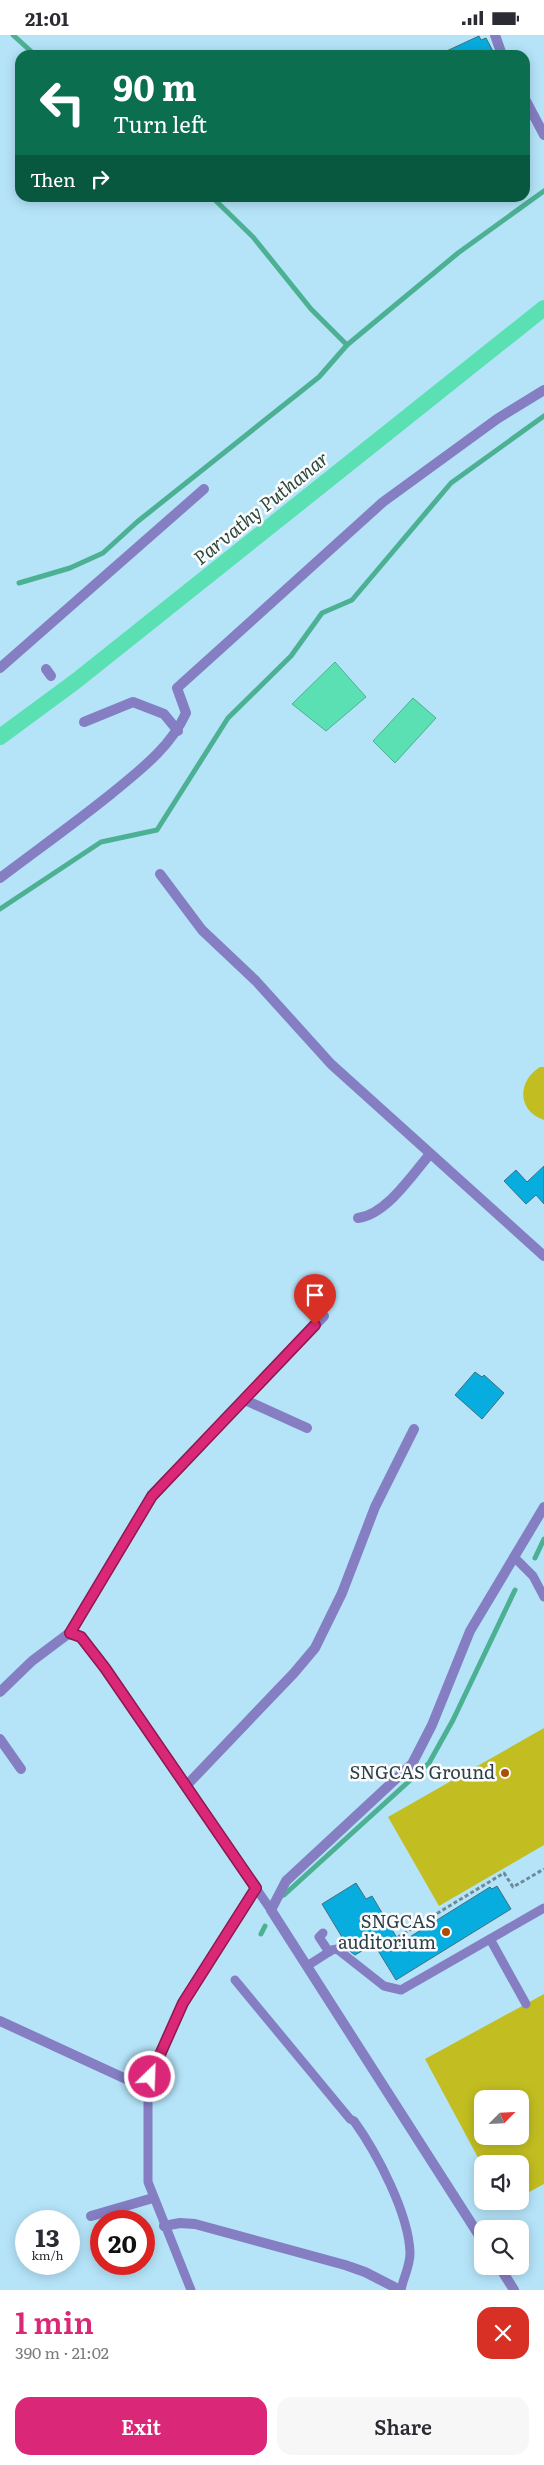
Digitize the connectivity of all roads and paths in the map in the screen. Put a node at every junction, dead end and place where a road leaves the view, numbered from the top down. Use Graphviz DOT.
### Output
graph roads {
  1 [pos="494,35"];
  2 [pos="500,50"];
  3 [pos="530,108"];
  4 [pos="544,135"];
  5 [pos="544,390"];
  6 [pos="204,489"];
  7 [pos="0,669"];
  8 [pos="84,722"];
  9 [pos="178,731"];
  10 [pos="160,873"];
  11 [pos="0,878"];
  12 [pos="430,1154"];
  13 [pos="358,1218"];
  14 [pos="544,1256"];
  15 [pos="324,1316"];
  16 [pos="245,1399"];
  17 [pos="308,1428"];
  18 [pos="414,1429"];
  19 [pos="544,1507"];
  20 [pos="514,1557"];
  21 [pos="544,1597"];
  22 [pos="70,1633"];
  23 [pos="105,1668"];
  24 [pos="0,1692"];
  25 [pos="0,1739"];
  26 [pos="21,1769"];
  27 [pos="186,1786"];
  28 [pos="544,1869"];
  29 [pos="256,1888"];
  30 [pos="544,1908"];
  31 [pos="271,1910"];
  32 [pos="323,1933"];
  33 [pos="398,1937"];
  34 [pos="490,1939"];
  35 [pos="329,1952"];
  36 [pos="307,1966"];
  37 [pos="235,1980"];
  38 [pos="526,2004"];
  39 [pos="0,2021"];
  40 [pos="150,2077"];
  41 [pos="153,2198"];
  42 [pos="112,2210"];
  43 [pos="164,2226"];
  44 [pos="474,2227"];
  45 [pos="505,2275"];
  46 [pos="191,2290"];
  47 [pos="401,2290"];
  48 [pos="514,2290"];
  1 -- 2 [label="street"];
  3 -- 4 [label="street"];
  5 -- 9 [label="street"];
  6 -- 7 [label="street"];
  8 -- 9 [label="street"];
  9 -- 11 [label="street"];
  10 -- 12 [label="street"];
  12 -- 13 [label="street"];
  12 -- 14 [label="street"];
  15 -- 16 [label="street"];
  16 -- 17 [label="street"];
  16 -- 22 [label="street"];
  18 -- 27 [label="street"];
  19 -- 20 [label="street"];
  20 -- 21 [label="lane"];
  20 -- 31 [label="street"];
  22 -- 23 [label="street"];
  22 -- 24 [label="street"];
  23 -- 27 [label="lane"];
  25 -- 26 [label="street"];
  27 -- 29 [label="lane"];
  28 -- 33 [label="path"];
  29 -- 31 [label="lane"];
  29 -- 40 [label="lane"];
  30 -- 34 [label="lane"];
  31 -- 36 [label="street"];
  32 -- 35 [label="lane"];
  34 -- 35 [label="lane"];
  34 -- 38 [label="lane"];
  35 -- 36 [label="lane"];
  36 -- 44 [label="street"];
  37 -- 47 [label="lane"];
  39 -- 40 [label="street"];
  40 -- 41 [label="lane"];
  41 -- 42 [label="street"];
  41 -- 43 [label="lane"];
  43 -- 46 [label="lane"];
  43 -- 47 [label="street"];
  45 -- 48 [label="street"];
}
